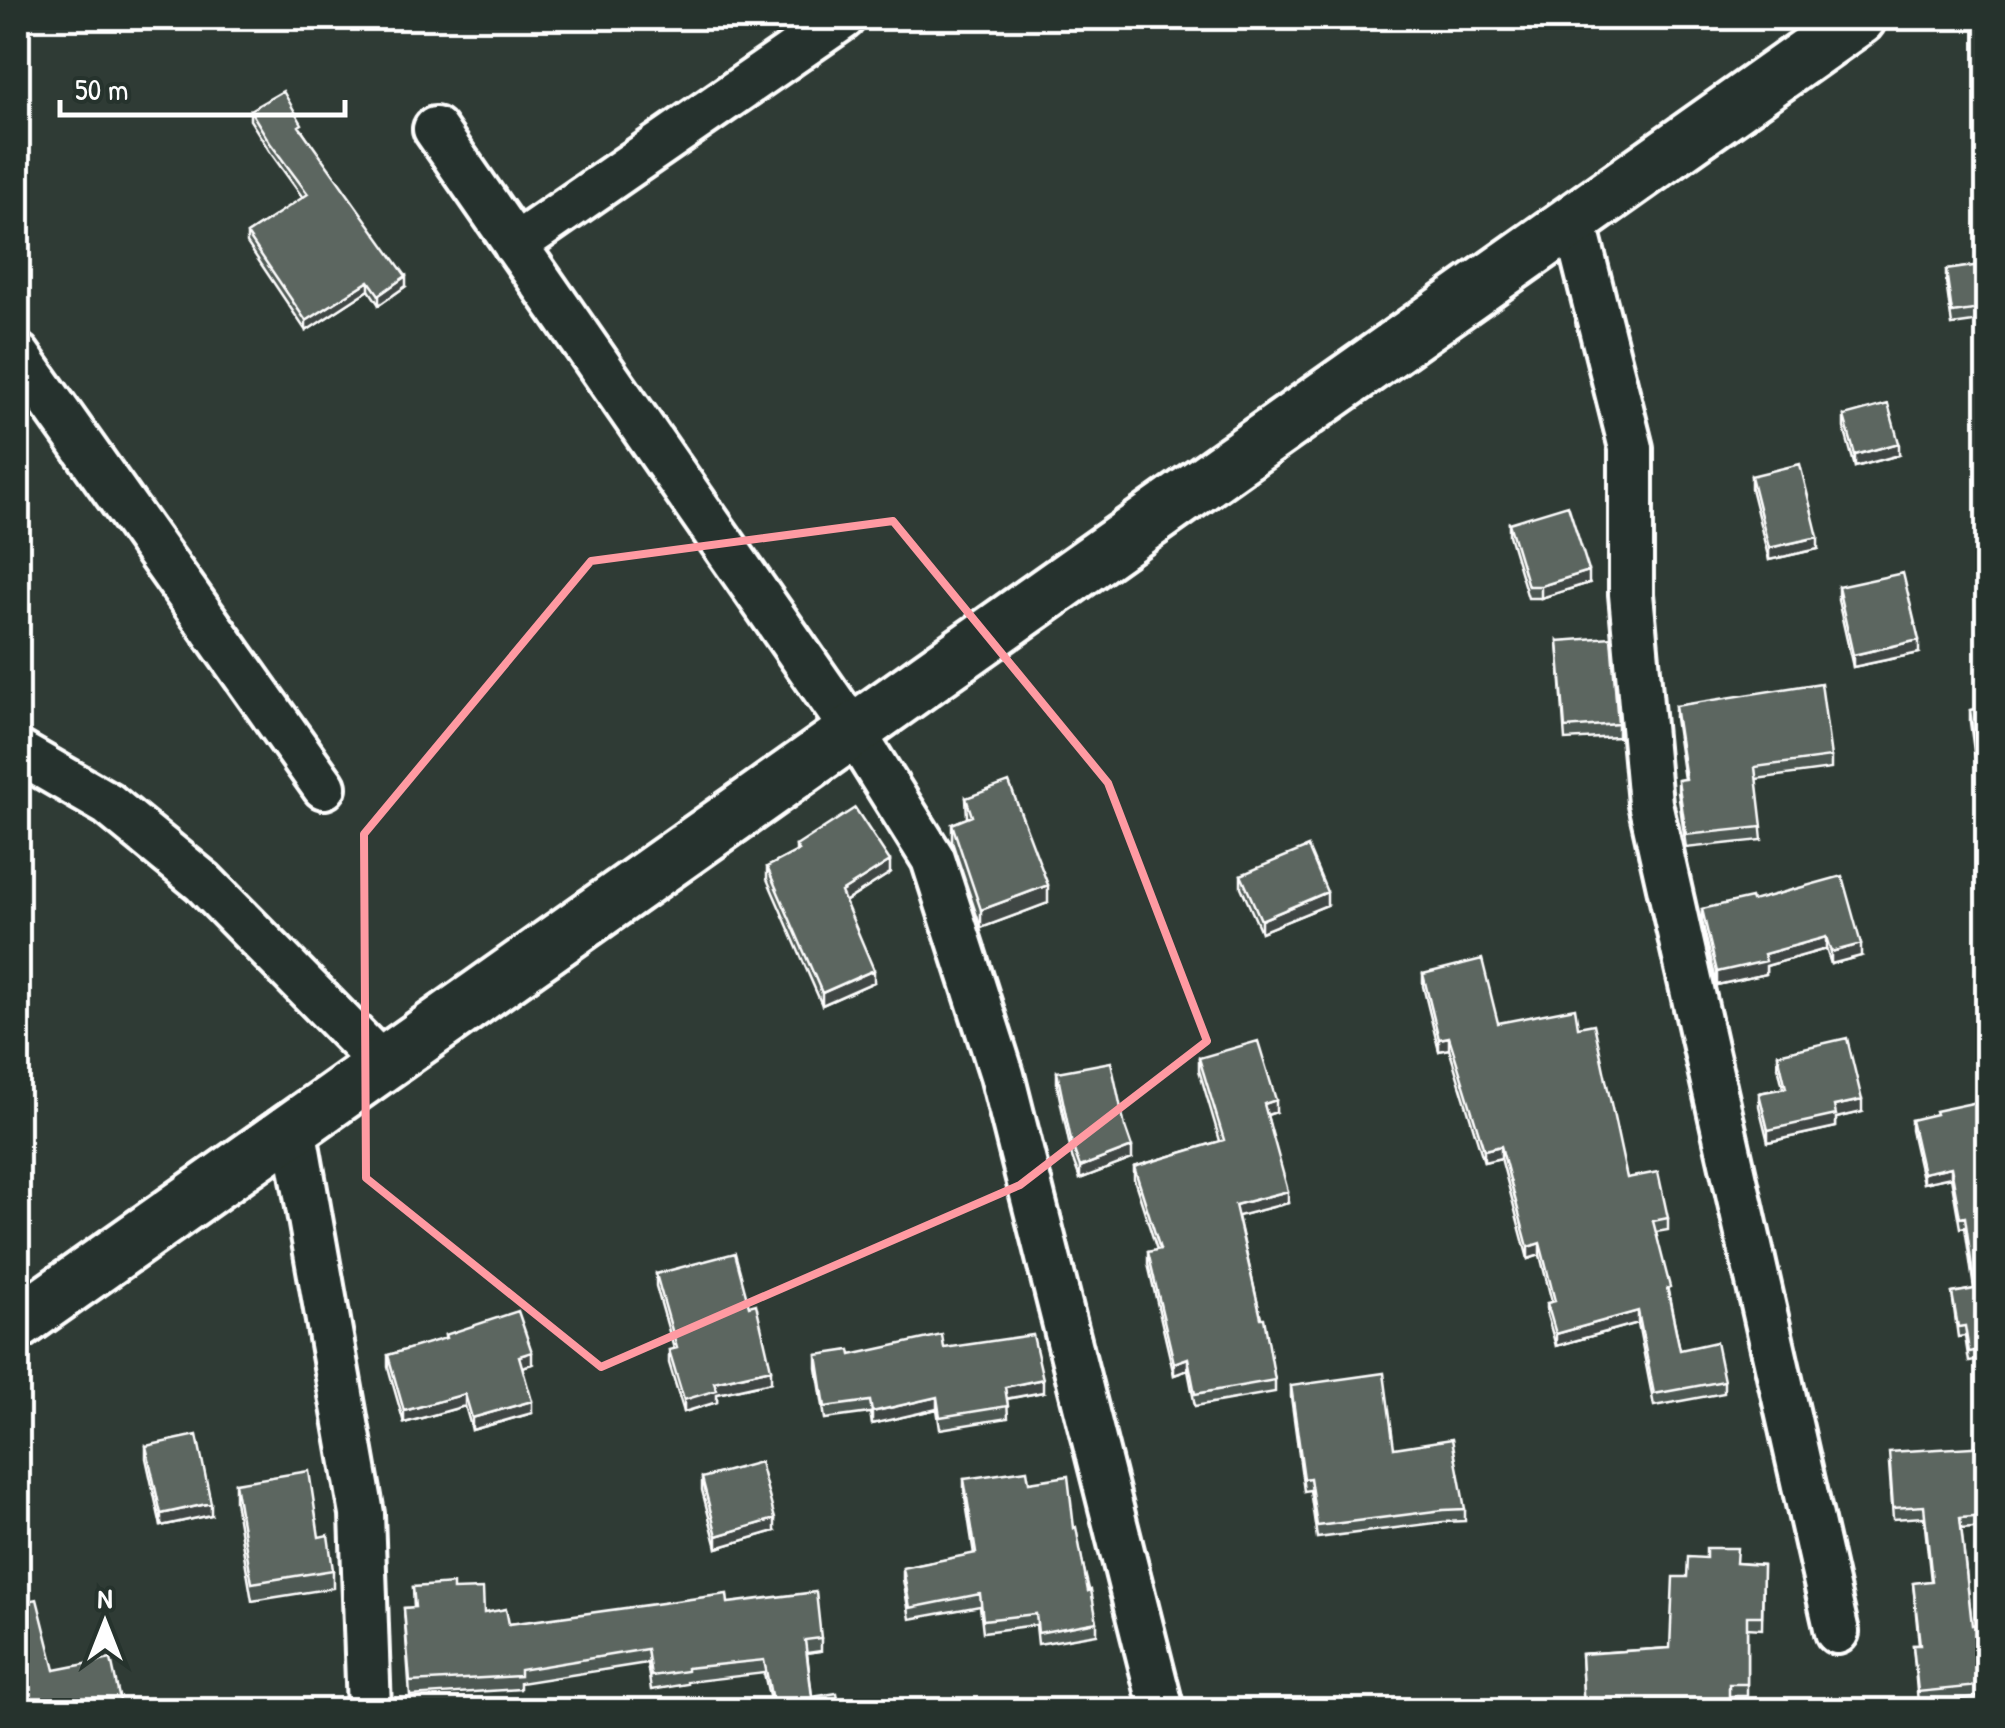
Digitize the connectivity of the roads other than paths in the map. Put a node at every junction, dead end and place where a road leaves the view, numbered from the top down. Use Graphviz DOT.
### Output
graph roads {
  1 [pos="843,18"];
  2 [pos="1860,18"];
  3 [pos="434,129"];
  4 [pos="1574,220"];
  5 [pos="515,245"];
  6 [pos="18,355"];
  7 [pos="853,731"];
  8 [pos="18,752"];
  9 [pos="324,786"];
  10 [pos="382,1064"];
  11 [pos="294,1127"];
  12 [pos="18,1323"];
  13 [pos="1837,1632"];
  14 [pos="369,1710"];
  15 [pos="1162,1710"];
  1 -- 5 [label="street"];
  2 -- 4 [label="street"];
  3 -- 5 [label="street"];
  4 -- 7 [label="street"];
  4 -- 13 [label="street"];
  5 -- 7 [label="street"];
  6 -- 9 [label="street"];
  7 -- 10 [label="street"];
  7 -- 15 [label="street"];
  8 -- 10 [label="street"];
  10 -- 11 [label="street"];
  11 -- 12 [label="street"];
  11 -- 14 [label="street"];
}
